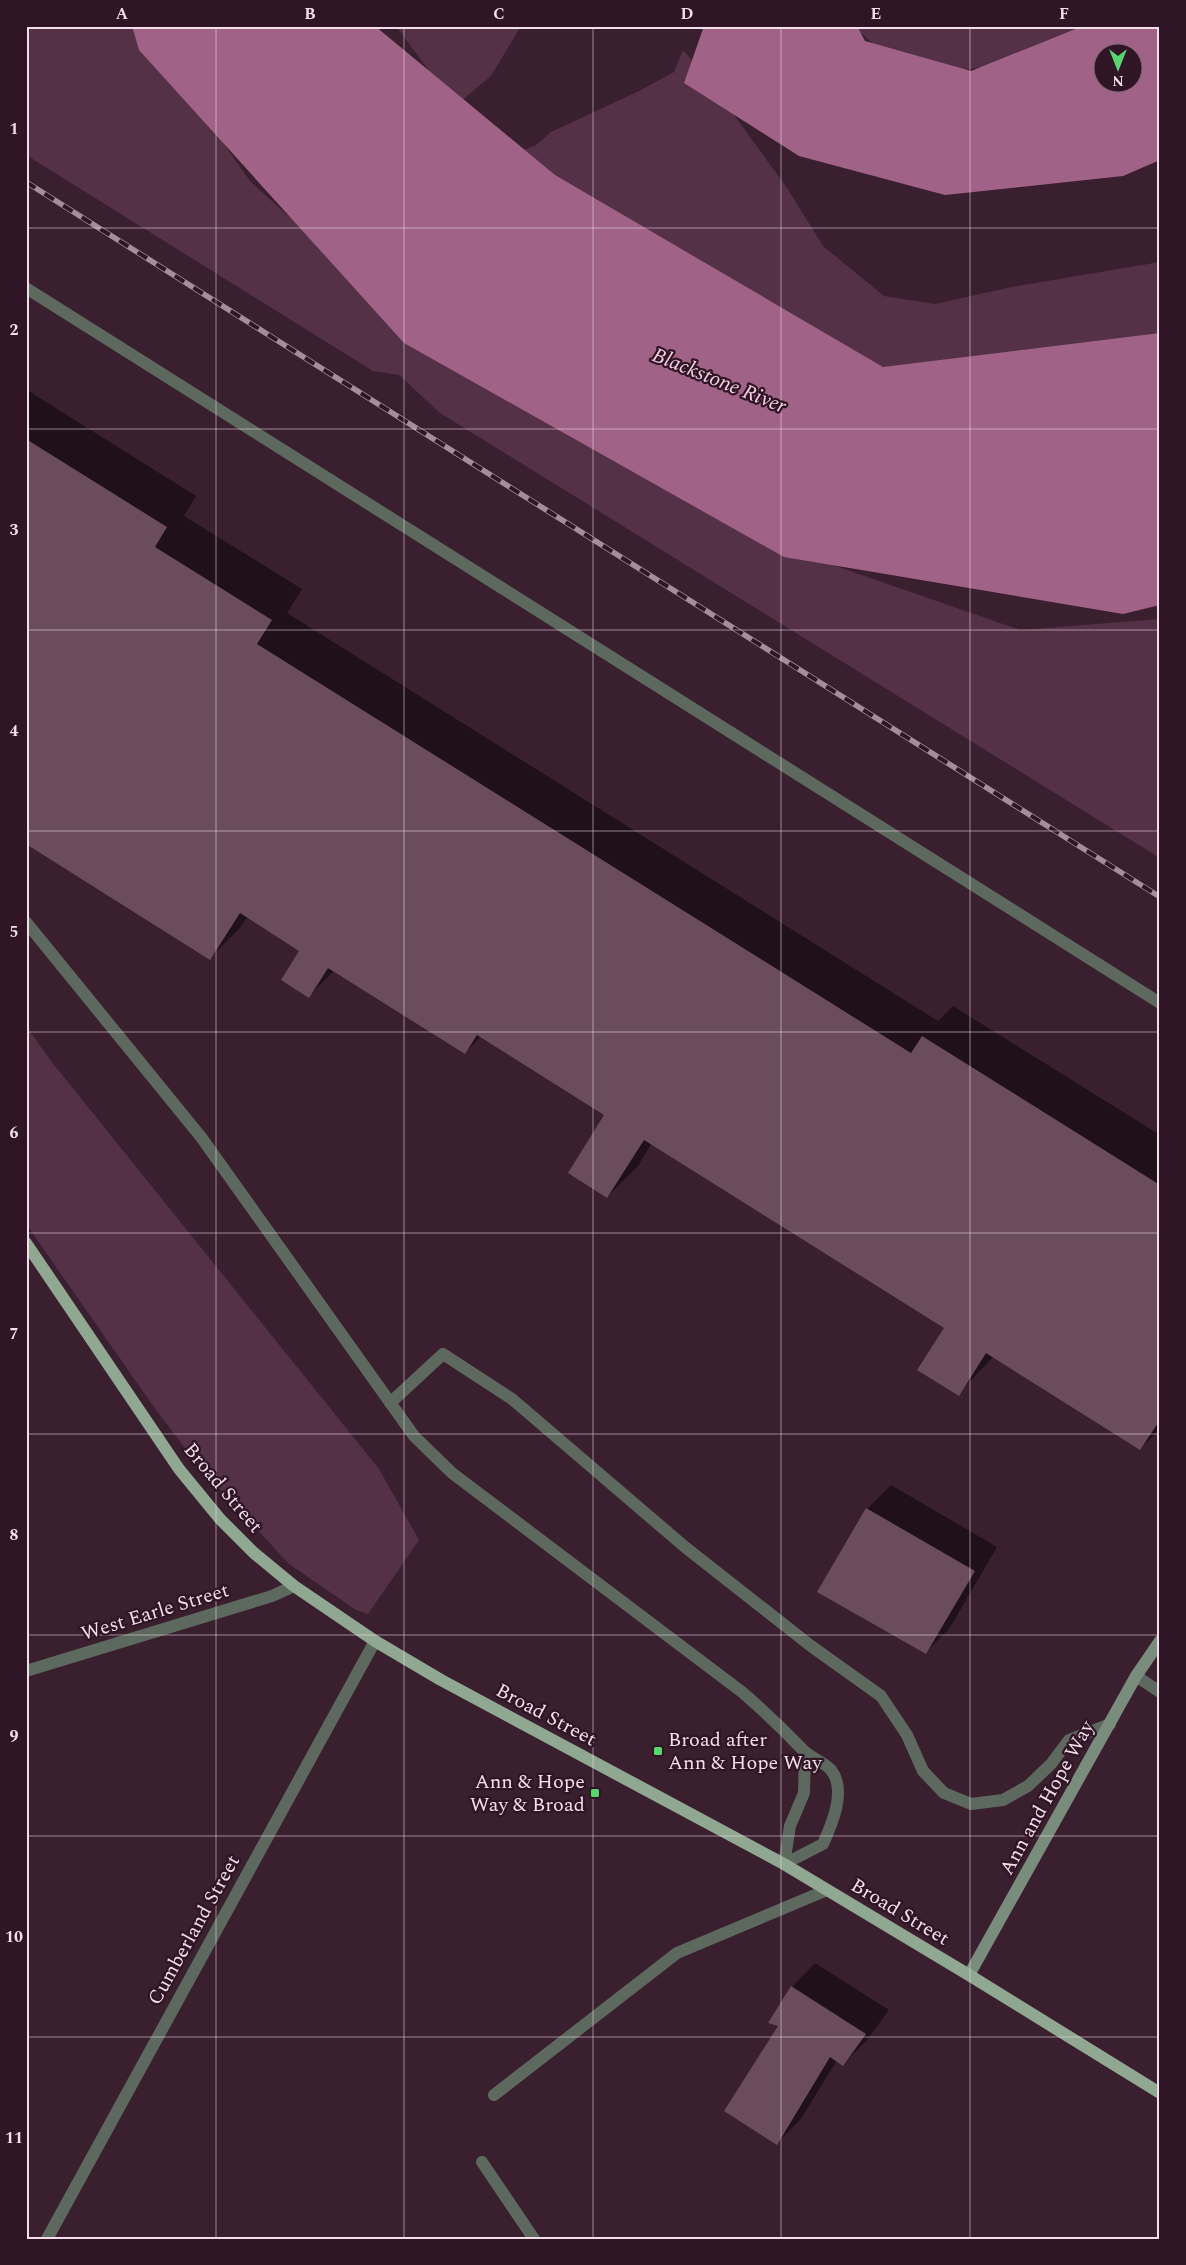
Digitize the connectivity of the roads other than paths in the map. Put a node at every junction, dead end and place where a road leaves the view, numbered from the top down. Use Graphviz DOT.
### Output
graph roads {
  1 [pos="26,288"];
  2 [pos="26,922"];
  3 [pos="1160,1003"];
  4 [pos="26,1243"];
  5 [pos="390,1403"];
  6 [pos="294,1586"];
  7 [pos="375,1641"];
  8 [pos="1160,1641"];
  9 [pos="26,1671"];
  10 [pos="1136,1676"];
  11 [pos="1160,1692"];
  12 [pos="1110,1724"];
  13 [pos="805,1752"];
  14 [pos="784,1864"];
  15 [pos="827,1890"];
  16 [pos="969,1975"];
  17 [pos="1160,2094"];
  18 [pos="494,2095"];
  19 [pos="482,2162"];
  20 [pos="47,2239"];
  21 [pos="534,2239"];
  1 -- 3 [label="street"];
  2 -- 5 [label="street"];
  4 -- 6 [label="main road, Broad Street"];
  5 -- 12 [label="street"];
  5 -- 13 [label="street"];
  6 -- 7 [label="main road, Broad Street"];
  6 -- 9 [label="street, West Earle Street"];
  7 -- 14 [label="main road, Broad Street"];
  7 -- 20 [label="street, Cumberland Street"];
  8 -- 10 [label="main road, Ann and Hope Way"];
  10 -- 11 [label="street"];
  10 -- 12 [label="main road, Ann and Hope Way"];
  12 -- 16 [label="main road, Ann and Hope Way"];
  13 -- 14 [label="street"];
  13 -- 14 [label="street"];
  14 -- 15 [label="main road, Broad Street"];
  15 -- 16 [label="main road, Broad Street"];
  15 -- 18 [label="street"];
  16 -- 17 [label="main road, Broad Street"];
  19 -- 21 [label="street"];
}
